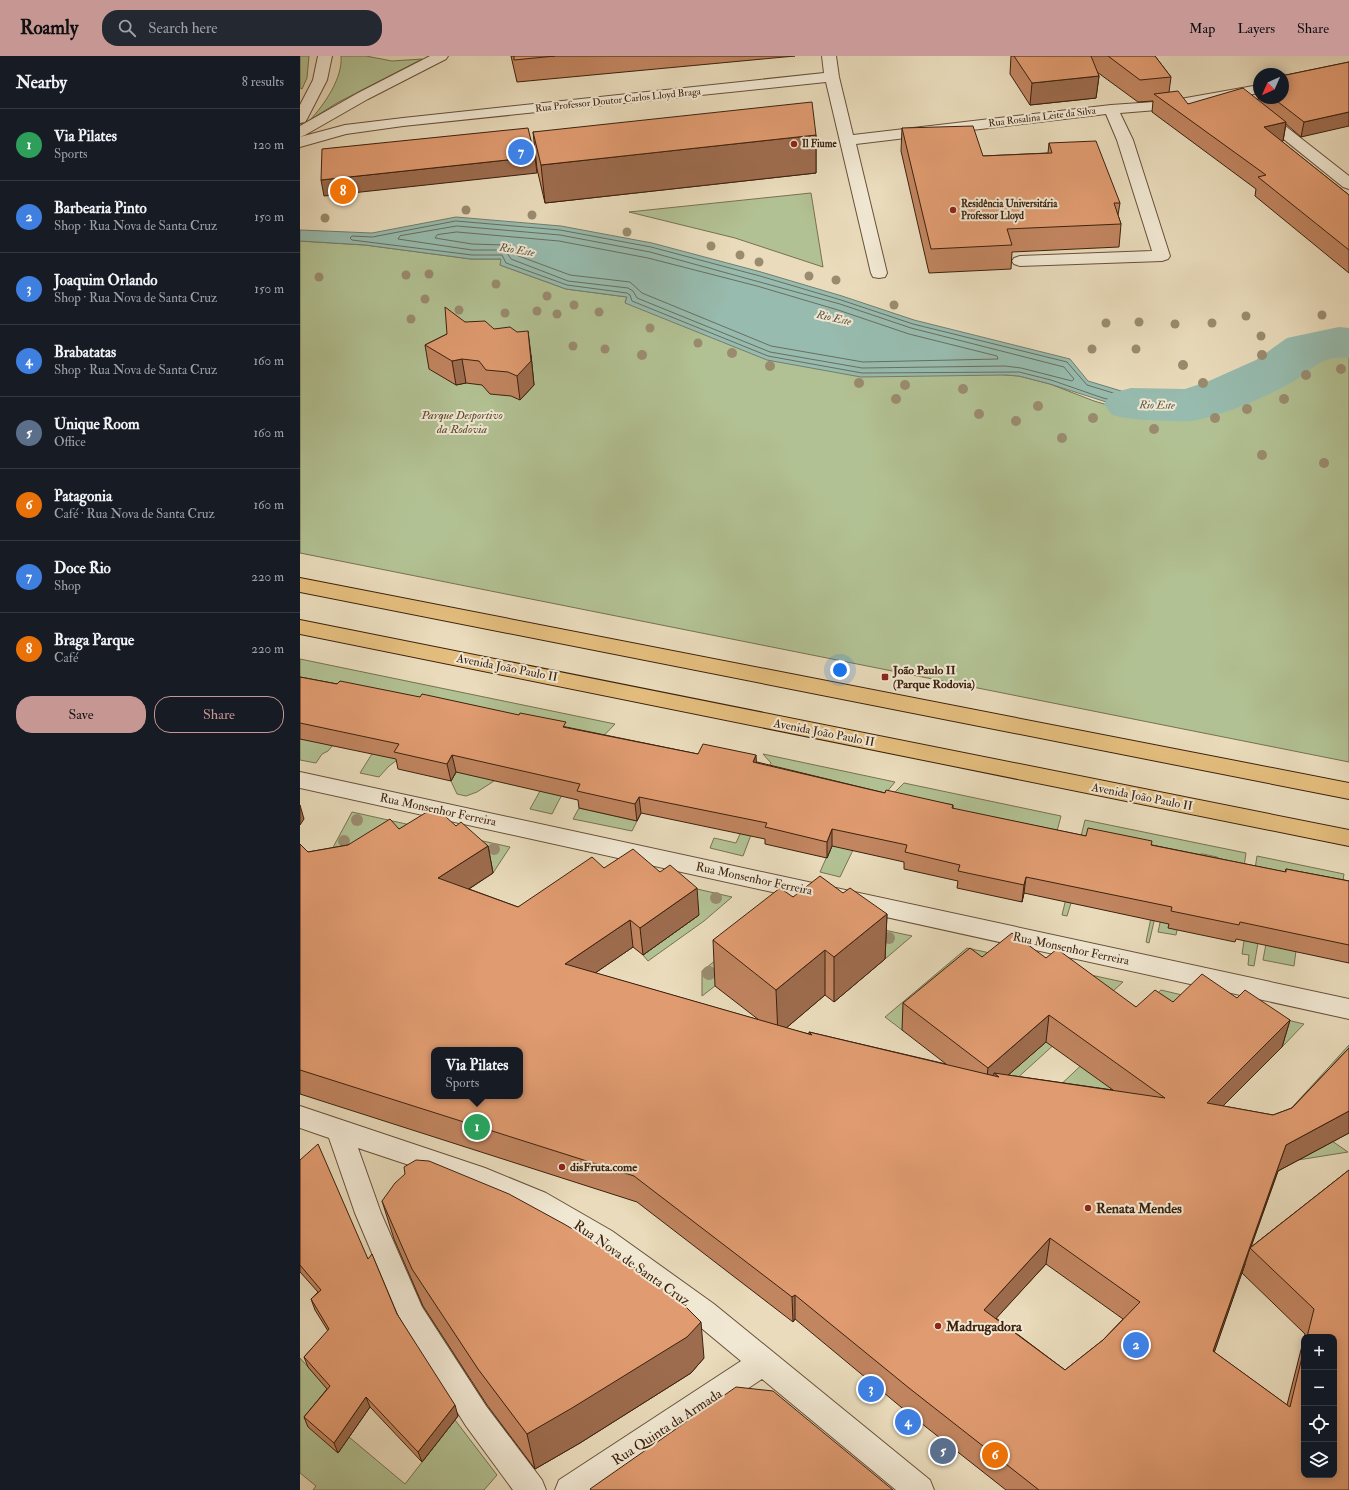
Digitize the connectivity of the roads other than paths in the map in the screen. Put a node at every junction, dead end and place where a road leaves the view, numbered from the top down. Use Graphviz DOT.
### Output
graph roads {
  1 [pos="325,56"];
  2 [pos="442,56"];
  3 [pos="829,56"];
  4 [pos="832,77"];
  5 [pos="1253,90"];
  6 [pos="1236,94"];
  7 [pos="363,96"];
  8 [pos="1111,109"];
  9 [pos="300,119"];
  10 [pos="403,122"];
  11 [pos="300,132"];
  12 [pos="847,140"];
  13 [pos="300,142"];
  14 [pos="1349,184"];
  15 [pos="1020,261"];
  16 [pos="879,273"];
  17 [pos="300,585"];
  18 [pos="300,627"];
  19 [pos="300,780"];
  20 [pos="1349,791"];
  21 [pos="1349,838"];
  22 [pos="1349,1009"];
  23 [pos="300,1117"];
  24 [pos="339,1129"];
  25 [pos="763,1362"];
  26 [pos="531,1490"];
  27 [pos="570,1490"];
  28 [pos="919,1490"];
  1 -- 9 [label="street"];
  2 -- 7 [label="street"];
  3 -- 4 [label="street"];
  4 -- 10 [label="street, Rua Professor Doutor Carlos Lloyd Braga"];
  4 -- 12 [label="street"];
  5 -- 6 [label="street, Rua Rosalina Leite da Silva"];
  6 -- 8 [label="street, Rua Rosalina Leite da Silva"];
  6 -- 14 [label="street"];
  7 -- 10 [label="street, Rua Professor Doutor Carlos Lloyd Braga"];
  7 -- 11 [label="street"];
  8 -- 12 [label="street, Rua Rosalina Leite da Silva"];
  8 -- 15 [label="street"];
  10 -- 13 [label="street, Rua Professor Doutor Carlos Lloyd Braga"];
  12 -- 16 [label="street"];
  17 -- 20 [label="main road"];
  18 -- 21 [label="main road, Avenida João Paulo II"];
  19 -- 22 [label="street, Rua Monsenhor Ferreira"];
  23 -- 24 [label="street, Rua Nova de Santa Cruz"];
  24 -- 25 [label="street, Rua Nova de Santa Cruz"];
  24 -- 26 [label="street"];
  25 -- 27 [label="street, Rua Quinta da Armada"];
  25 -- 28 [label="street, Rua Nova de Santa Cruz"];
}
